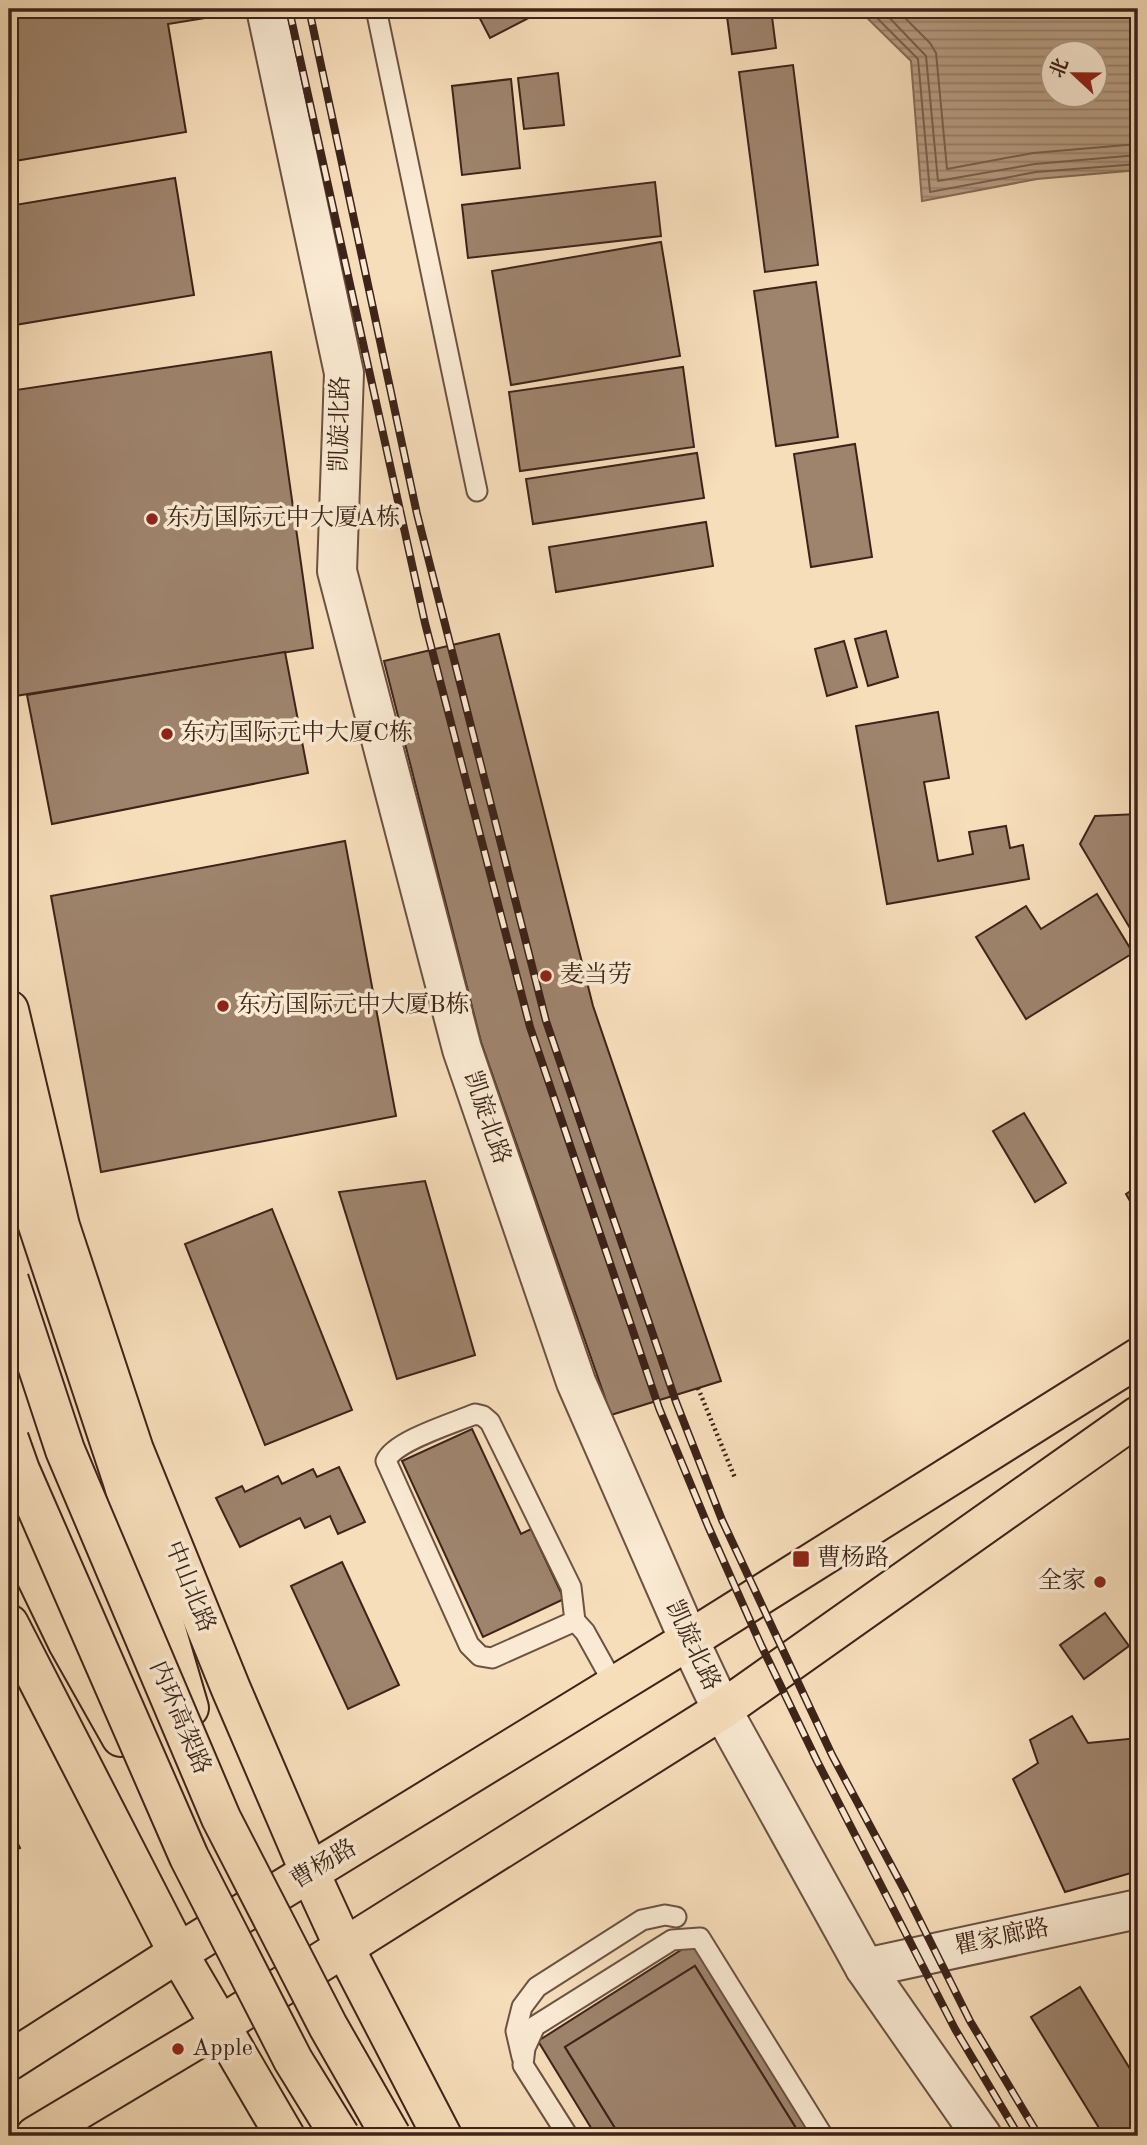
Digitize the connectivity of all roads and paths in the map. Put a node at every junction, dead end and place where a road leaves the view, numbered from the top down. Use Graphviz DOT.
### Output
graph roads {
  1 [pos="266,9"];
  2 [pos="376,9"];
  3 [pos="477,491"];
  4 [pos="9,1010"];
  5 [pos="9,1138"];
  6 [pos="9,1280"];
  7 [pos="1138,1358"];
  8 [pos="698,1388"];
  9 [pos="1138,1416"];
  10 [pos="9,1439"];
  11 [pos="735,1478"];
  12 [pos="9,1521"];
  13 [pos="575,1621"];
  14 [pos="9,1624"];
  15 [pos="689,1640"];
  16 [pos="615,1686"];
  17 [pos="722,1710"];
  18 [pos="221,1818"];
  19 [pos="189,1857"];
  20 [pos="310,1873"];
  21 [pos="1138,1909"];
  22 [pos="676,1917"];
  23 [pos="344,1947"];
  24 [pos="178,1953"];
  25 [pos="865,1968"];
  26 [pos="219,2026"];
  27 [pos="9,2061"];
  28 [pos="523,2065"];
  29 [pos="35,2136"];
  30 [pos="285,2136"];
  31 [pos="340,2136"];
  32 [pos="391,2136"];
  33 [pos="442,2136"];
  34 [pos="568,2136"];
  35 [pos="823,2136"];
  36 [pos="982,2136"];
  1 -- 15 [label="street, 凯旋北路"];
  2 -- 3 [label="lane"];
  4 -- 20 [label="main road, 中山北路"];
  5 -- 18 [label="main road, bridge"];
  6 -- 18 [label="main road, 内环高架路, bridge"];
  7 -- 15 [label="main road, 曹杨路"];
  8 -- 11 [label="path"];
  9 -- 17 [label="main road"];
  10 -- 19 [label="main road, 内环高架路, bridge"];
  12 -- 19 [label="main road, bridge"];
  13 -- 13 [label="lane"];
  13 -- 16 [label="lane"];
  14 -- 24 [label="main road"];
  15 -- 16 [label="main road, 曹杨路"];
  15 -- 17 [label="street, 凯旋北路"];
  16 -- 20 [label="main road, 曹杨路"];
  17 -- 23 [label="main road"];
  17 -- 25 [label="street, 凯旋北路"];
  18 -- 32 [label="main road, 内环高架路, bridge"];
  19 -- 31 [label="main road, 内环高架路, bridge"];
  20 -- 23 [label="main road, 中山北路"];
  20 -- 24 [label="main road, 曹杨路"];
  21 -- 25 [label="street, 瞿家廊路"];
  22 -- 28 [label="lane"];
  23 -- 26 [label="main road"];
  23 -- 33 [label="main road, 中山北路"];
  24 -- 26 [label="main road"];
  24 -- 27 [label="main road, 曹杨路"];
  25 -- 36 [label="street, 凯旋北路"];
  26 -- 29 [label="main road"];
  26 -- 30 [label="main road"];
  28 -- 34 [label="lane"];
  28 -- 35 [label="lane"];
}
